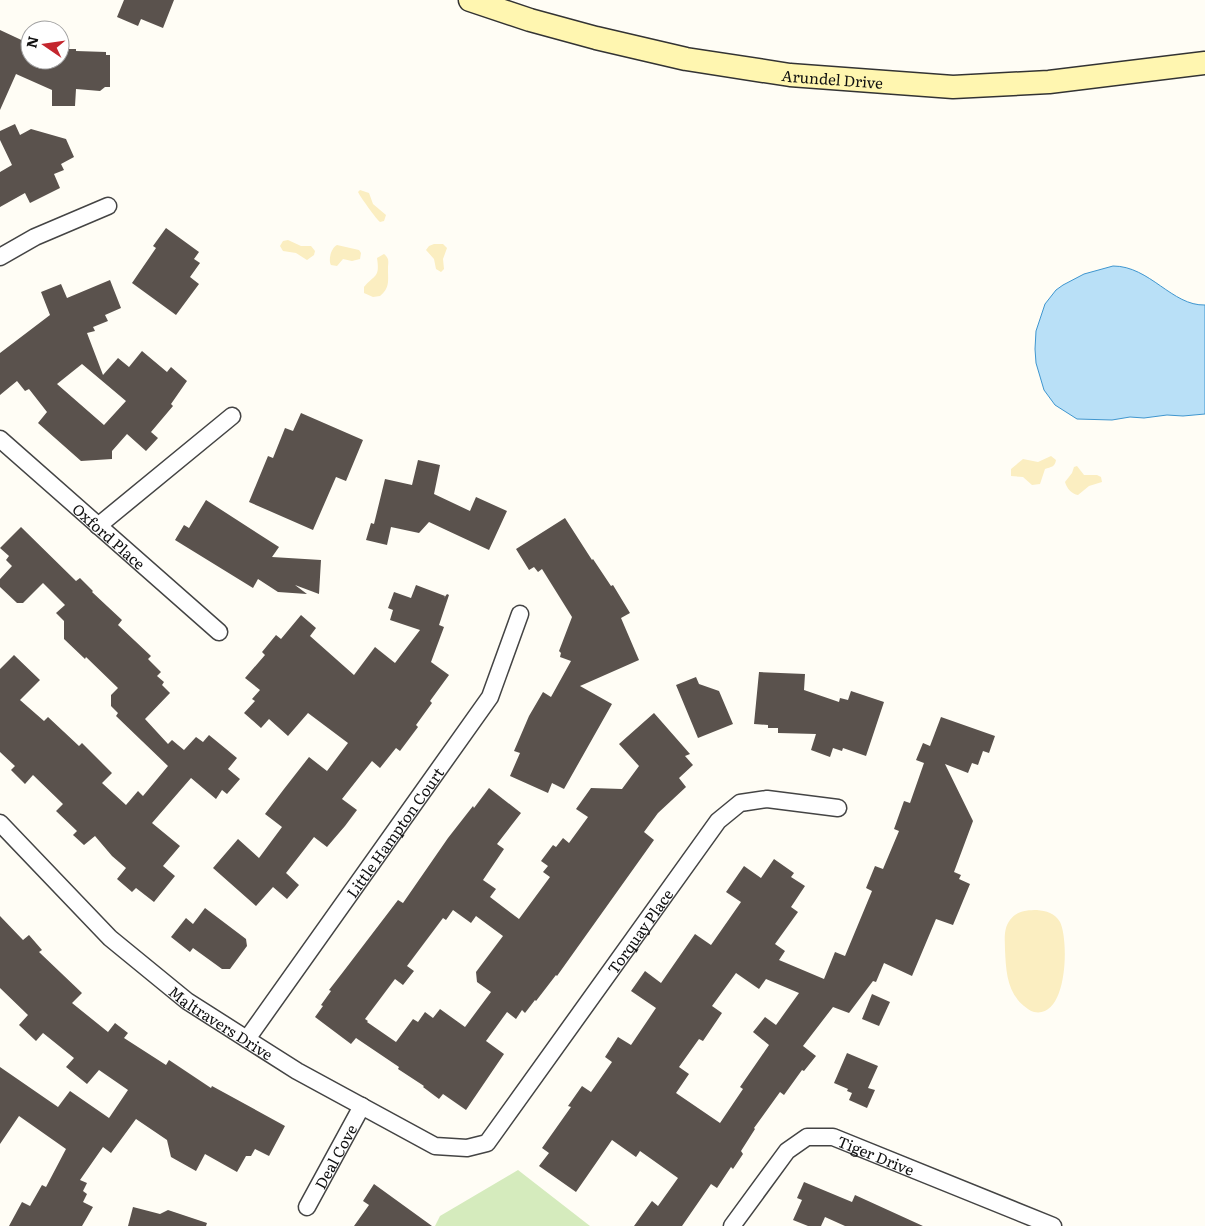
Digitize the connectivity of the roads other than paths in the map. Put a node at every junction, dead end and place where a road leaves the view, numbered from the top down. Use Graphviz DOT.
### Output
graph roads {
  1 [pos="470,0"];
  2 [pos="1205,63"];
  3 [pos="108,206"];
  4 [pos="0,257"];
  5 [pos="232,416"];
  6 [pos="0,439"];
  7 [pos="98,526"];
  8 [pos="520,614"];
  9 [pos="219,632"];
  10 [pos="838,808"];
  11 [pos="0,823"];
  12 [pos="247,1039"];
  13 [pos="362,1106"];
  14 [pos="487,1143"];
  15 [pos="307,1207"];
  16 [pos="732,1226"];
  17 [pos="1053,1226"];
  1 -- 2 [label="main road, Arundel Drive"];
  3 -- 4 [label="street"];
  5 -- 7 [label="street"];
  6 -- 7 [label="street, Oxford Place"];
  7 -- 9 [label="street, Oxford Place"];
  8 -- 12 [label="street, Little Hampton Court"];
  10 -- 14 [label="street, Torquay Place"];
  11 -- 12 [label="street, Maltravers Drive"];
  12 -- 13 [label="street, Maltravers Drive"];
  13 -- 14 [label="street, Maltravers Drive"];
  13 -- 15 [label="street, Deal Cove"];
  16 -- 17 [label="street, Tiger Drive"];
}
